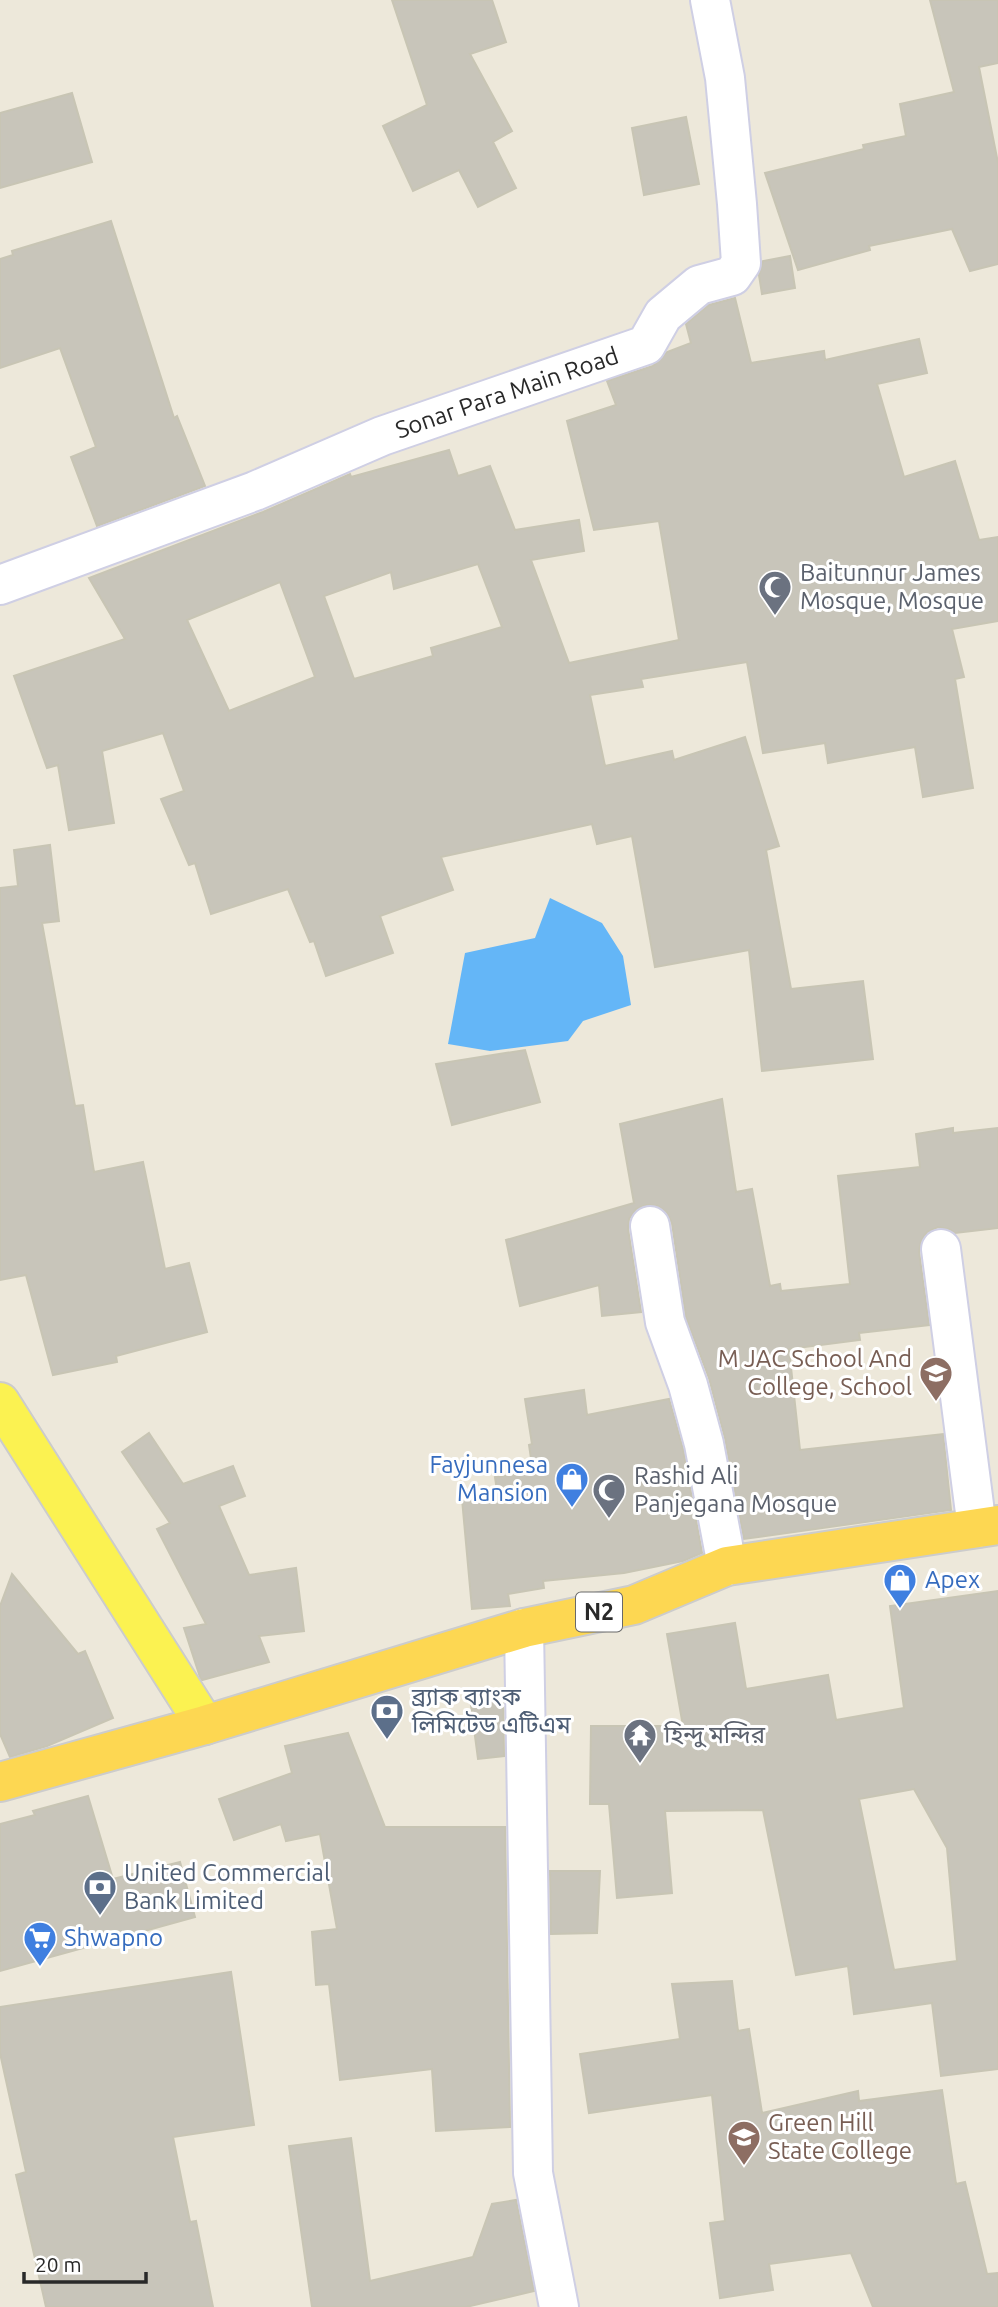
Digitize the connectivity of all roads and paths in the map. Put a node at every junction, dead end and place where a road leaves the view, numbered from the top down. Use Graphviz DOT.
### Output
graph roads {
  1 [pos="710,0"];
  2 [pos="0,586"];
  3 [pos="650,1226"];
  4 [pos="941,1249"];
  5 [pos="0,1402"];
  6 [pos="987,1527"];
  7 [pos="727,1566"];
  8 [pos="524,1628"];
  9 [pos="205,1725"];
  10 [pos="0,1782"];
  11 [pos="559,2307"];
  1 -- 2 [label="street, Sonar Para Main Road"];
  3 -- 7 [label="street"];
  4 -- 6 [label="street"];
  5 -- 9 [label="main road"];
  6 -- 7 [label="highway, N2"];
  7 -- 8 [label="highway, N2"];
  8 -- 9 [label="highway, N2"];
  8 -- 11 [label="street"];
  9 -- 10 [label="highway, N2"];
}
